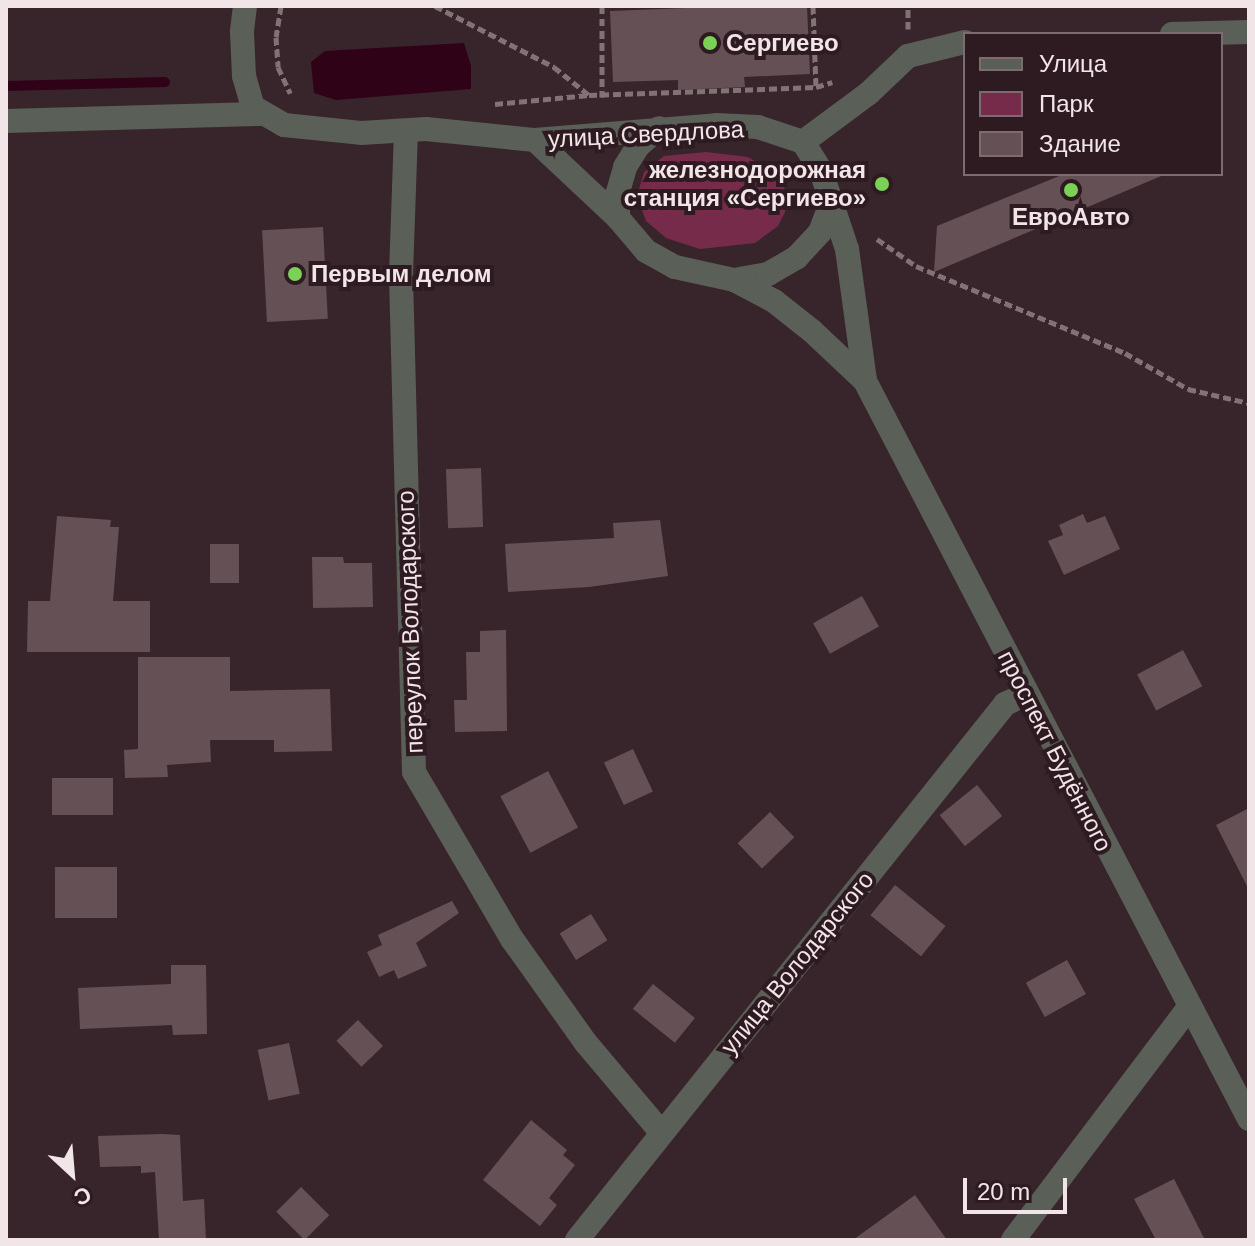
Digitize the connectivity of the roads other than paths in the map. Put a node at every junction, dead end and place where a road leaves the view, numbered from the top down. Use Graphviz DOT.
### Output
graph roads {
  1 [pos="245,6"];
  2 [pos="1249,32"];
  3 [pos="1223,33"];
  4 [pos="963,42"];
  5 [pos="259,114"];
  6 [pos="6,121"];
  7 [pos="659,128"];
  8 [pos="406,131"];
  9 [pos="535,140"];
  10 [pos="803,142"];
  11 [pos="832,201"];
  12 [pos="618,218"];
  13 [pos="734,280"];
  14 [pos="865,381"];
  15 [pos="1026,694"];
  16 [pos="1189,1007"];
  17 [pos="1249,1119"];
  18 [pos="661,1132"];
  19 [pos="577,1240"];
  20 [pos="1013,1240"];
  1 -- 5 [label="street"];
  2 -- 3 [label="street"];
  4 -- 10 [label="street"];
  5 -- 6 [label="street"];
  5 -- 8 [label="street, улица Свердлова"];
  7 -- 9 [label="street, улица Свердлова"];
  7 -- 10 [label="street, улица Свердлова"];
  7 -- 12 [label="street"];
  8 -- 9 [label="street, улица Свердлова"];
  8 -- 18 [label="street, переулок Володарского"];
  9 -- 12 [label="street, улица Свердлова"];
  10 -- 11 [label="street"];
  11 -- 13 [label="street"];
  11 -- 14 [label="street, проспект Будённого"];
  12 -- 13 [label="street, улица Свердлова"];
  13 -- 14 [label="street, проспект Будённого"];
  14 -- 15 [label="street, проспект Будённого"];
  15 -- 16 [label="street, проспект Будённого"];
  15 -- 18 [label="street, улица Володарского"];
  16 -- 17 [label="street, проспект Будённого"];
  16 -- 20 [label="street"];
  18 -- 19 [label="street, улица Володарского"];
}
